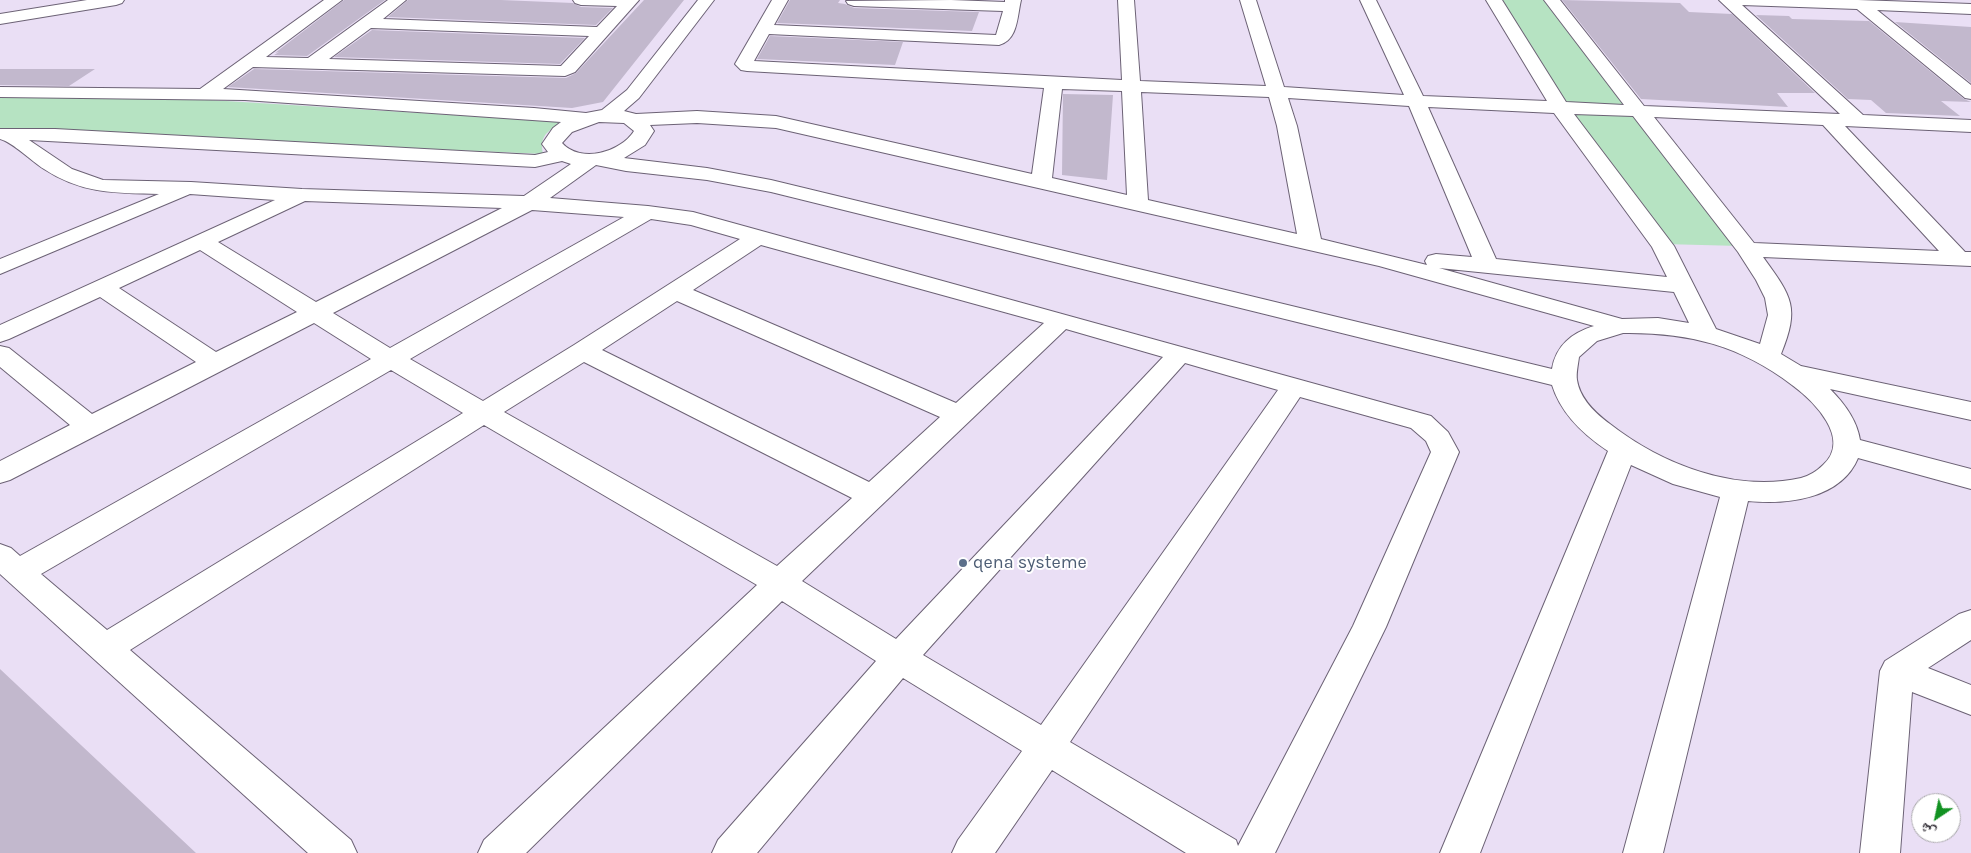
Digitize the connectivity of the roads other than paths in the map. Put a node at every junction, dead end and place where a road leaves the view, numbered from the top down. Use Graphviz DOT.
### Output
graph roads {
  1 [pos="116,0"];
  2 [pos="334,0"];
  3 [pos="398,0"];
  4 [pos="582,0"];
  5 [pos="706,0"];
  6 [pos="780,0"];
  7 [pos="1125,0"];
  8 [pos="1248,0"];
  9 [pos="1368,0"];
  10 [pos="1494,0"];
  11 [pos="1552,0"];
  12 [pos="1726,0"];
  13 [pos="1734,0"];
  14 [pos="1966,0"];
  15 [pos="630,1"];
  16 [pos="854,1"];
  17 [pos="1971,3"];
  18 [pos="1012,4"];
  19 [pos="1861,4"];
  20 [pos="1971,9"];
  21 [pos="0,18"];
  22 [pos="367,23"];
  23 [pos="762,30"];
  24 [pos="602,32"];
  25 [pos="839,34"];
  26 [pos="928,38"];
  27 [pos="248,62"];
  28 [pos="313,63"];
  29 [pos="916,76"];
  30 [pos="1054,83"];
  31 [pos="1131,87"];
  32 [pos="0,92"];
  33 [pos="1275,92"];
  34 [pos="205,94"];
  35 [pos="633,94"];
  36 [pos="1971,94"];
  37 [pos="1416,101"];
  38 [pos="1560,108"];
  39 [pos="1641,112"];
  40 [pos="607,116"];
  41 [pos="630,118"];
  42 [pos="585,119"];
  43 [pos="1829,120"];
  44 [pos="1858,121"];
  45 [pos="1971,126"];
  46 [pos="4,134"];
  47 [pos="106,137"];
  48 [pos="74,162"];
  49 [pos="579,162"];
  50 [pos="1041,181"];
  51 [pos="191,188"];
  52 [pos="302,195"];
  53 [pos="529,203"];
  54 [pos="1138,203"];
  55 [pos="648,212"];
  56 [pos="758,237"];
  57 [pos="202,242"];
  58 [pos="1310,242"];
  59 [pos="1747,249"];
  60 [pos="1964,259"];
  61 [pos="1384,260"];
  62 [pos="1487,265"];
  63 [pos="0,267"];
  64 [pos="1684,286"];
  65 [pos="102,288"];
  66 [pos="675,291"];
  67 [pos="315,312"];
  68 [pos="1061,320"];
  69 [pos="1622,326"];
  70 [pos="1706,333"];
  71 [pos="0,334"];
  72 [pos="583,351"];
  73 [pos="0,354"];
  74 [pos="1180,354"];
  75 [pos="1767,357"];
  76 [pos="390,359"];
  77 [pos="215,363"];
  78 [pos="1794,372"];
  79 [pos="1564,380"];
  80 [pos="1294,386"];
  81 [pos="1971,411"];
  82 [pos="484,412"];
  83 [pos="960,415"];
  84 [pos="90,428"];
  85 [pos="1848,446"];
  86 [pos="1623,448"];
  87 [pos="0,473"];
  88 [pos="1971,479"];
  89 [pos="1736,490"];
  90 [pos="872,496"];
  91 [pos="9,564"];
  92 [pos="780,583"];
  93 [pos="1971,623"];
  94 [pos="105,649"];
  95 [pos="900,658"];
  96 [pos="1897,671"];
  97 [pos="1971,700"];
  98 [pos="1047,746"];
  99 [pos="337,853"];
  100 [pos="498,853"];
  101 [pos="732,853"];
  102 [pos="972,853"];
  103 [pos="1222,853"];
  104 [pos="1255,853"];
  105 [pos="1460,853"];
  106 [pos="1643,853"];
  107 [pos="1880,853"];
  1 -- 21 [label="street"];
  2 -- 27 [label="street"];
  3 -- 22 [label="street"];
  4 -- 15 [label="street"];
  5 -- 35 [label="street"];
  6 -- 23 [label="street"];
  7 -- 31 [label="street"];
  8 -- 33 [label="street"];
  9 -- 37 [label="street"];
  10 -- 38 [label="street"];
  11 -- 39 [label="street"];
  12 -- 44 [label="street"];
  13 -- 19 [label="street"];
  14 -- 17 [label="street"];
  15 -- 24 [label="street"];
  16 -- 18 [label="street"];
  16 -- 25 [label="street"];
  18 -- 26 [label="street"];
  19 -- 20 [label="street"];
  19 -- 36 [label="street"];
  22 -- 24 [label="street"];
  22 -- 28 [label="street"];
  23 -- 25 [label="street"];
  23 -- 29 [label="street"];
  24 -- 28 [label="street"];
  25 -- 26 [label="street"];
  26 -- 29 [label="street"];
  27 -- 28 [label="street"];
  27 -- 34 [label="street"];
  29 -- 30 [label="street"];
  30 -- 31 [label="street"];
  30 -- 50 [label="street"];
  31 -- 33 [label="street"];
  31 -- 54 [label="street"];
  32 -- 34 [label="street"];
  33 -- 37 [label="street"];
  33 -- 58 [label="street"];
  34 -- 42 [label="street"];
  35 -- 40 [label="street"];
  35 -- 41 [label="street"];
  37 -- 38 [label="street"];
  37 -- 62 [label="street"];
  38 -- 39 [label="street"];
  38 -- 64 [label="street"];
  39 -- 43 [label="street"];
  39 -- 59 [label="street"];
  40 -- 41 [label="street"];
  40 -- 42 [label="street"];
  41 -- 49 [label="street"];
  41 -- 50 [label="street"];
  42 -- 49 [label="street"];
  43 -- 44 [label="street"];
  43 -- 60 [label="street"];
  44 -- 45 [label="street"];
  46 -- 47 [label="street"];
  46 -- 48 [label="street"];
  47 -- 48 [label="street"];
  47 -- 49 [label="street"];
  48 -- 51 [label="street"];
  49 -- 53 [label="street"];
  49 -- 79 [label="street"];
  50 -- 54 [label="street"];
  51 -- 52 [label="street"];
  51 -- 63 [label="street"];
  52 -- 53 [label="street"];
  52 -- 57 [label="street"];
  53 -- 55 [label="street"];
  53 -- 67 [label="street"];
  54 -- 58 [label="street"];
  55 -- 56 [label="street"];
  55 -- 76 [label="street"];
  56 -- 66 [label="street"];
  56 -- 68 [label="street"];
  57 -- 65 [label="street"];
  57 -- 67 [label="street"];
  58 -- 61 [label="street"];
  59 -- 60 [label="street"];
  59 -- 75 [label="street"];
  61 -- 62 [label="street"];
  61 -- 69 [label="street"];
  62 -- 64 [label="street"];
  64 -- 70 [label="street"];
  65 -- 71 [label="street"];
  65 -- 77 [label="street"];
  66 -- 72 [label="street"];
  66 -- 83 [label="street"];
  67 -- 76 [label="street"];
  67 -- 77 [label="street"];
  68 -- 74 [label="street"];
  68 -- 83 [label="street"];
  69 -- 70 [label="street"];
  69 -- 79 [label="street"];
  70 -- 75 [label="street"];
  72 -- 82 [label="street"];
  72 -- 90 [label="street"];
  73 -- 84 [label="street"];
  74 -- 80 [label="street"];
  74 -- 95 [label="street"];
  75 -- 78 [label="street"];
  76 -- 82 [label="street"];
  76 -- 91 [label="street"];
  77 -- 84 [label="street"];
  78 -- 81 [label="street"];
  78 -- 85 [label="street"];
  79 -- 86 [label="street"];
  80 -- 98 [label="street"];
  80 -- 104 [label="street"];
  82 -- 92 [label="street"];
  82 -- 94 [label="street"];
  83 -- 90 [label="street"];
  84 -- 87 [label="street"];
  85 -- 88 [label="street"];
  85 -- 89 [label="street"];
  86 -- 89 [label="street"];
  86 -- 105 [label="street"];
  89 -- 106 [label="street"];
  90 -- 92 [label="street"];
  91 -- 94 [label="street"];
  92 -- 95 [label="street"];
  92 -- 100 [label="street"];
  93 -- 96 [label="street"];
  94 -- 99 [label="street"];
  95 -- 98 [label="street"];
  95 -- 101 [label="street"];
  96 -- 97 [label="street"];
  96 -- 107 [label="street"];
  98 -- 102 [label="street"];
  98 -- 103 [label="street"];
}
